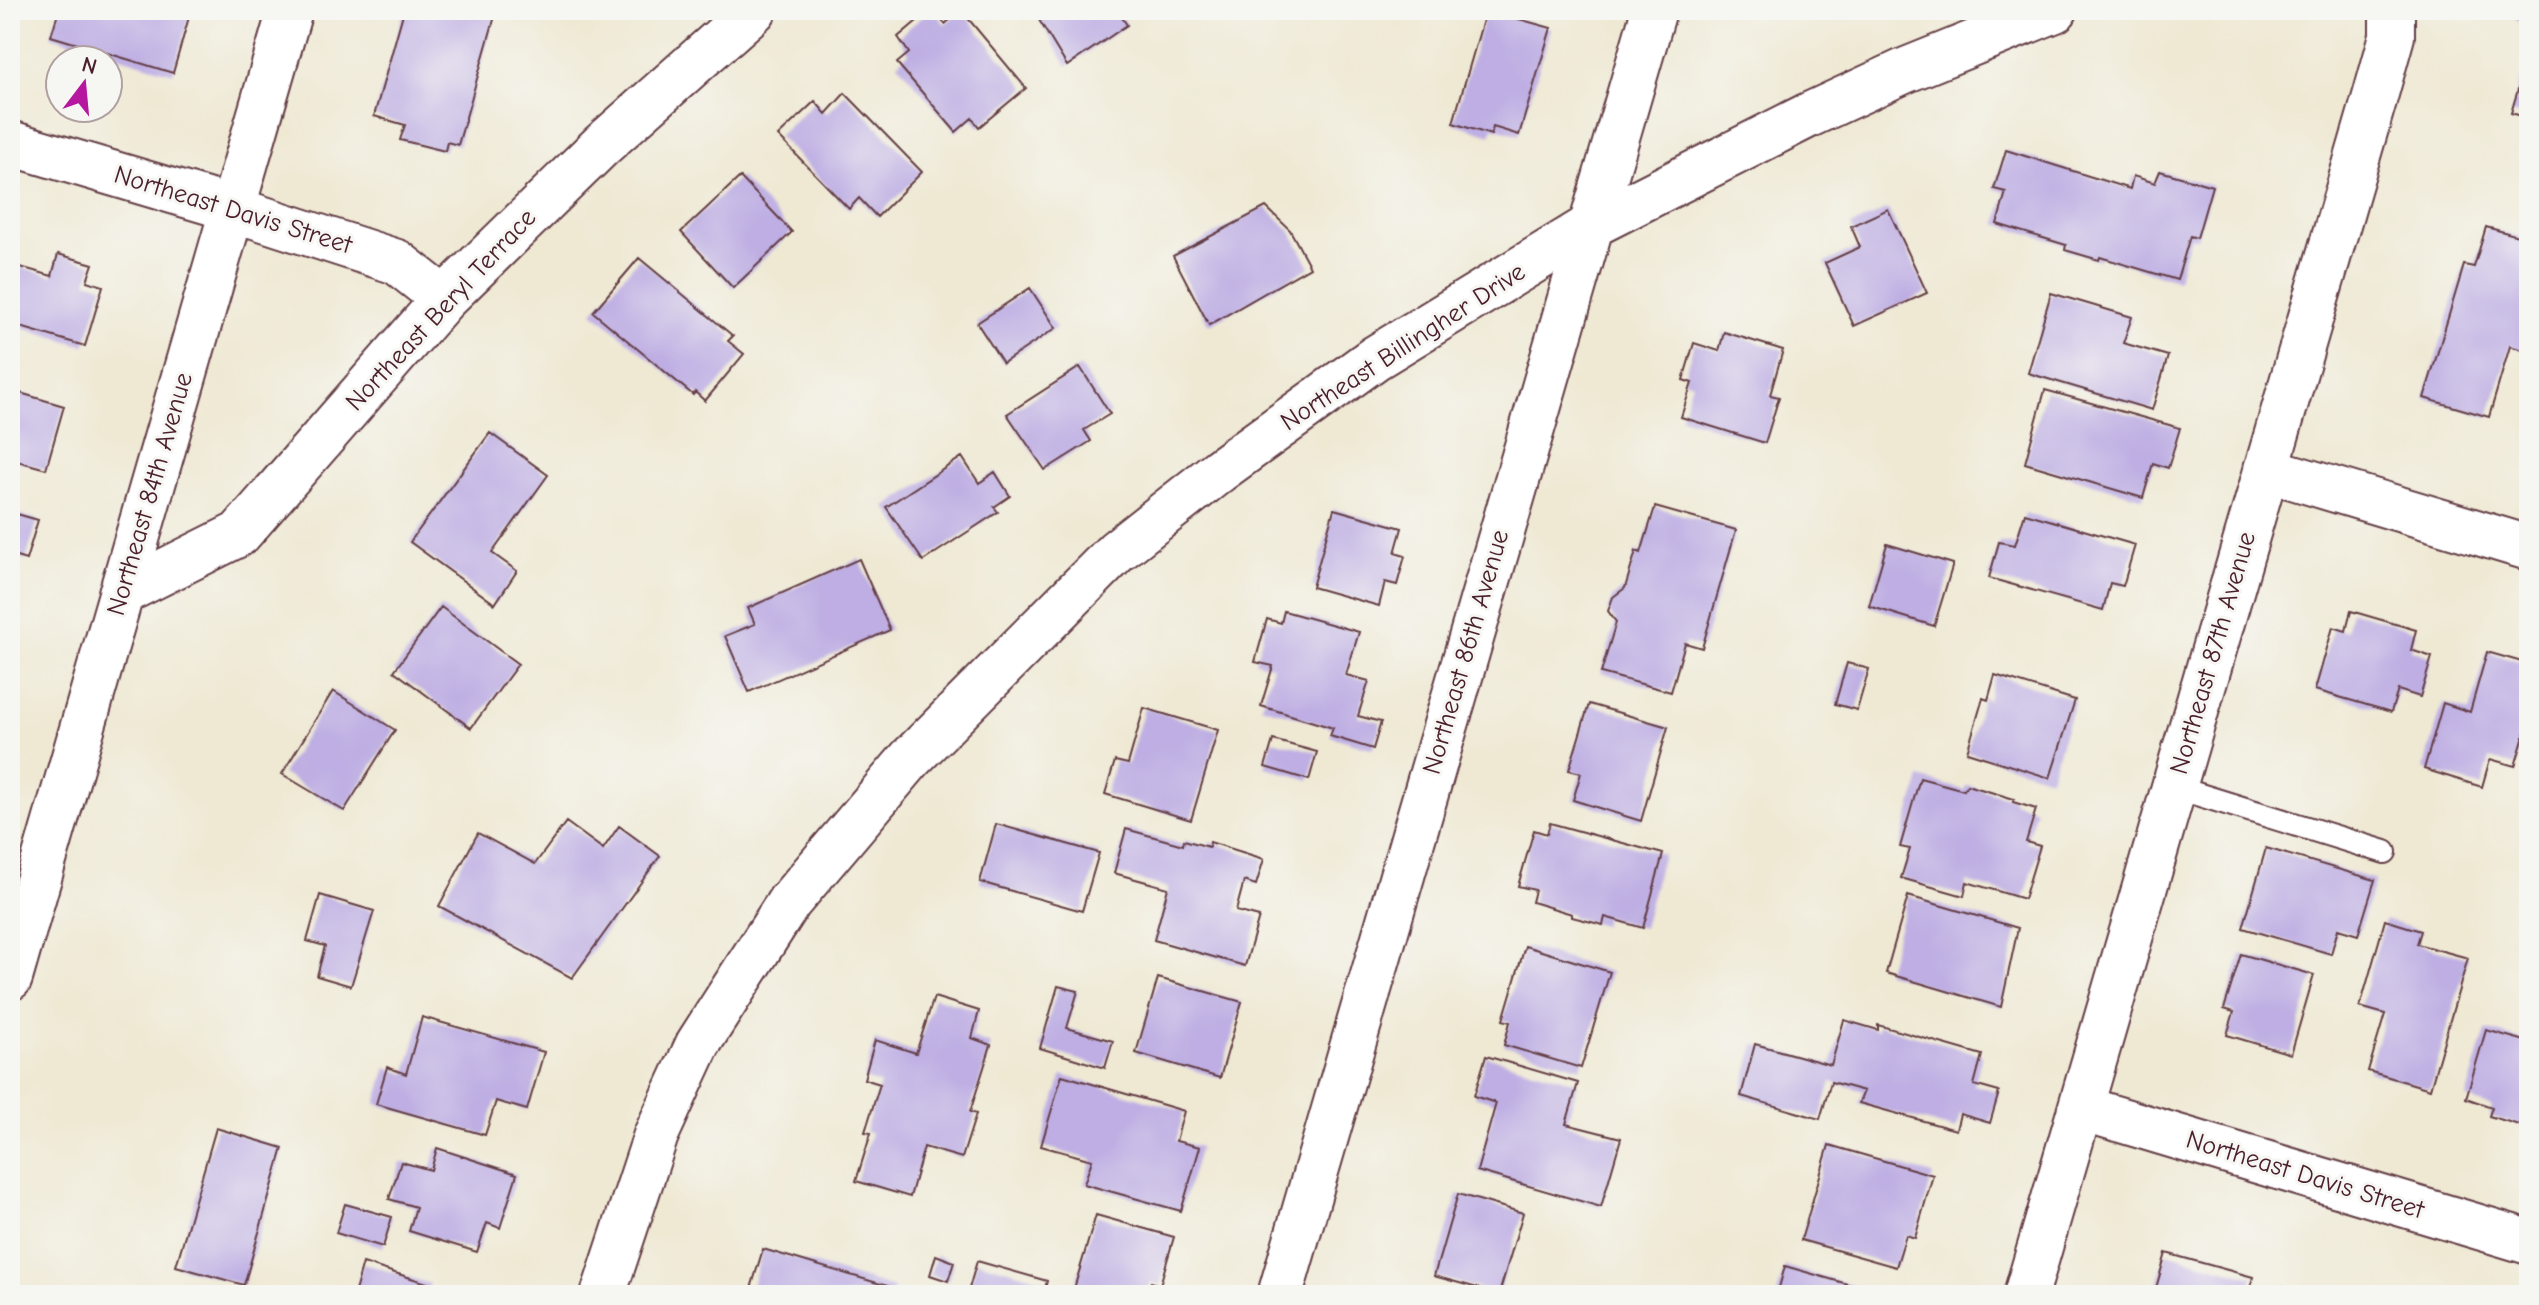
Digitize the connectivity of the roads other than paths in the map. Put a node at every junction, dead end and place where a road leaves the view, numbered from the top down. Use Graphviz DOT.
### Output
graph roads {
  1 [pos="290,10"];
  2 [pos="754,10"];
  3 [pos="1654,10"];
  4 [pos="2055,10"];
  5 [pos="2392,10"];
  6 [pos="10,143"];
  7 [pos="233,209"];
  8 [pos="1594,224"];
  9 [pos="444,299"];
  10 [pos="2266,469"];
  11 [pos="2529,548"];
  12 [pos="121,593"];
  13 [pos="2174,787"];
  14 [pos="2385,852"];
  15 [pos="10,978"];
  16 [pos="2081,1108"];
  17 [pos="2529,1242"];
  18 [pos="603,1295"];
  19 [pos="1280,1295"];
  20 [pos="2026,1295"];
  1 -- 7 [label="street, Northeast 84th Avenue"];
  2 -- 9 [label="street, Northeast Beryl Terrace"];
  3 -- 8 [label="street, Northeast 86th Avenue"];
  4 -- 8 [label="street, Northeast Billingher Drive"];
  5 -- 10 [label="street, Northeast 87th Avenue"];
  6 -- 7 [label="street, Northeast Davis Street"];
  7 -- 9 [label="street, Northeast Davis Street"];
  7 -- 12 [label="street, Northeast 84th Avenue"];
  8 -- 18 [label="street, Northeast Billingher Drive"];
  8 -- 19 [label="street, Northeast 86th Avenue"];
  9 -- 12 [label="street, Northeast Beryl Terrace"];
  10 -- 11 [label="street"];
  10 -- 13 [label="street, Northeast 87th Avenue"];
  12 -- 15 [label="street, Northeast 84th Avenue"];
  13 -- 14 [label="lane"];
  13 -- 16 [label="street, Northeast 87th Avenue"];
  16 -- 17 [label="street, Northeast Davis Street"];
  16 -- 20 [label="street, Northeast 87th Avenue"];
}
